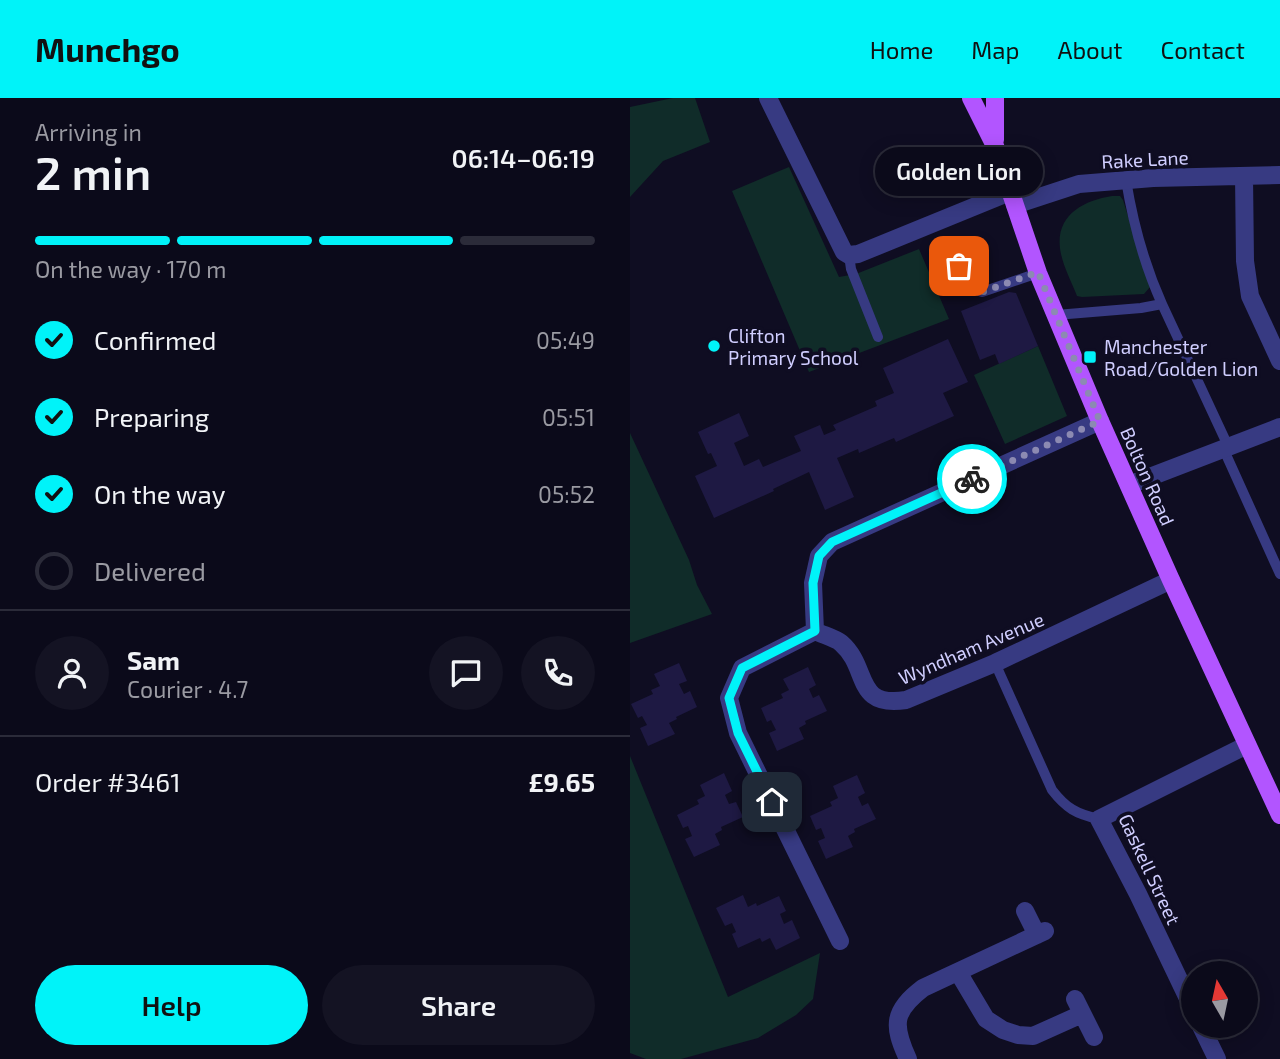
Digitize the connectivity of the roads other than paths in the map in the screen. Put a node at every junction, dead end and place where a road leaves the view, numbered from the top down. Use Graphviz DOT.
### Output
graph roads {
  1 [pos="768,98"];
  2 [pos="971,98"];
  3 [pos="995,98"];
  4 [pos="995,146"];
  5 [pos="1280,175"];
  6 [pos="1244,176"];
  7 [pos="1126,180"];
  8 [pos="1013,199"];
  9 [pos="951,251"];
  10 [pos="849,255"];
  11 [pos="1038,272"];
  12 [pos="1162,304"];
  13 [pos="1056,315"];
  14 [pos="878,337"];
  15 [pos="1280,360"];
  16 [pos="1100,421"];
  17 [pos="1280,427"];
  18 [pos="1226,449"];
  19 [pos="1129,485"];
  20 [pos="1280,573"];
  21 [pos="1171,580"];
  22 [pos="815,631"];
  23 [pos="995,663"];
  24 [pos="1247,744"];
  25 [pos="1280,815"];
  26 [pos="1099,818"];
  27 [pos="1025,911"];
  28 [pos="841,941"];
  29 [pos="958,972"];
  30 [pos="1181,984"];
  31 [pos="1094,1037"];
  32 [pos="1206,1038"];
  33 [pos="908,1059"];
  34 [pos="1216,1059"];
  1 -- 10 [label="street"];
  2 -- 4 [label="main road, Bolton Road"];
  3 -- 4 [label="main road, Bolton Road"];
  4 -- 8 [label="main road, Bolton Road"];
  5 -- 6 [label="street, Rake Lane"];
  6 -- 7 [label="street, Rake Lane"];
  6 -- 15 [label="street"];
  7 -- 8 [label="street, Rake Lane"];
  7 -- 12 [label="lane"];
  8 -- 10 [label="street, Rake Lane"];
  8 -- 11 [label="main road, Bolton Road"];
  9 -- 11 [label="lane"];
  10 -- 14 [label="lane"];
  11 -- 13 [label="main road, Bolton Road"];
  12 -- 13 [label="lane"];
  12 -- 18 [label="lane"];
  13 -- 16 [label="main road, Bolton Road"];
  16 -- 19 [label="main road, Bolton Road"];
  16 -- 22 [label="street"];
  17 -- 18 [label="street"];
  18 -- 19 [label="street"];
  18 -- 20 [label="lane"];
  19 -- 21 [label="main road, Bolton Road"];
  21 -- 23 [label="street, Wyndham Avenue"];
  21 -- 24 [label="main road, Bolton Road"];
  22 -- 23 [label="street, Wyndham Avenue"];
  22 -- 28 [label="street"];
  23 -- 26 [label="lane"];
  24 -- 25 [label="main road, Bolton Road"];
  24 -- 26 [label="street, Gaskell Street"];
  26 -- 30 [label="street, Gaskell Street"];
  27 -- 29 [label="street"];
  29 -- 31 [label="street"];
  29 -- 33 [label="street"];
  32 -- 34 [label="street"];
}
